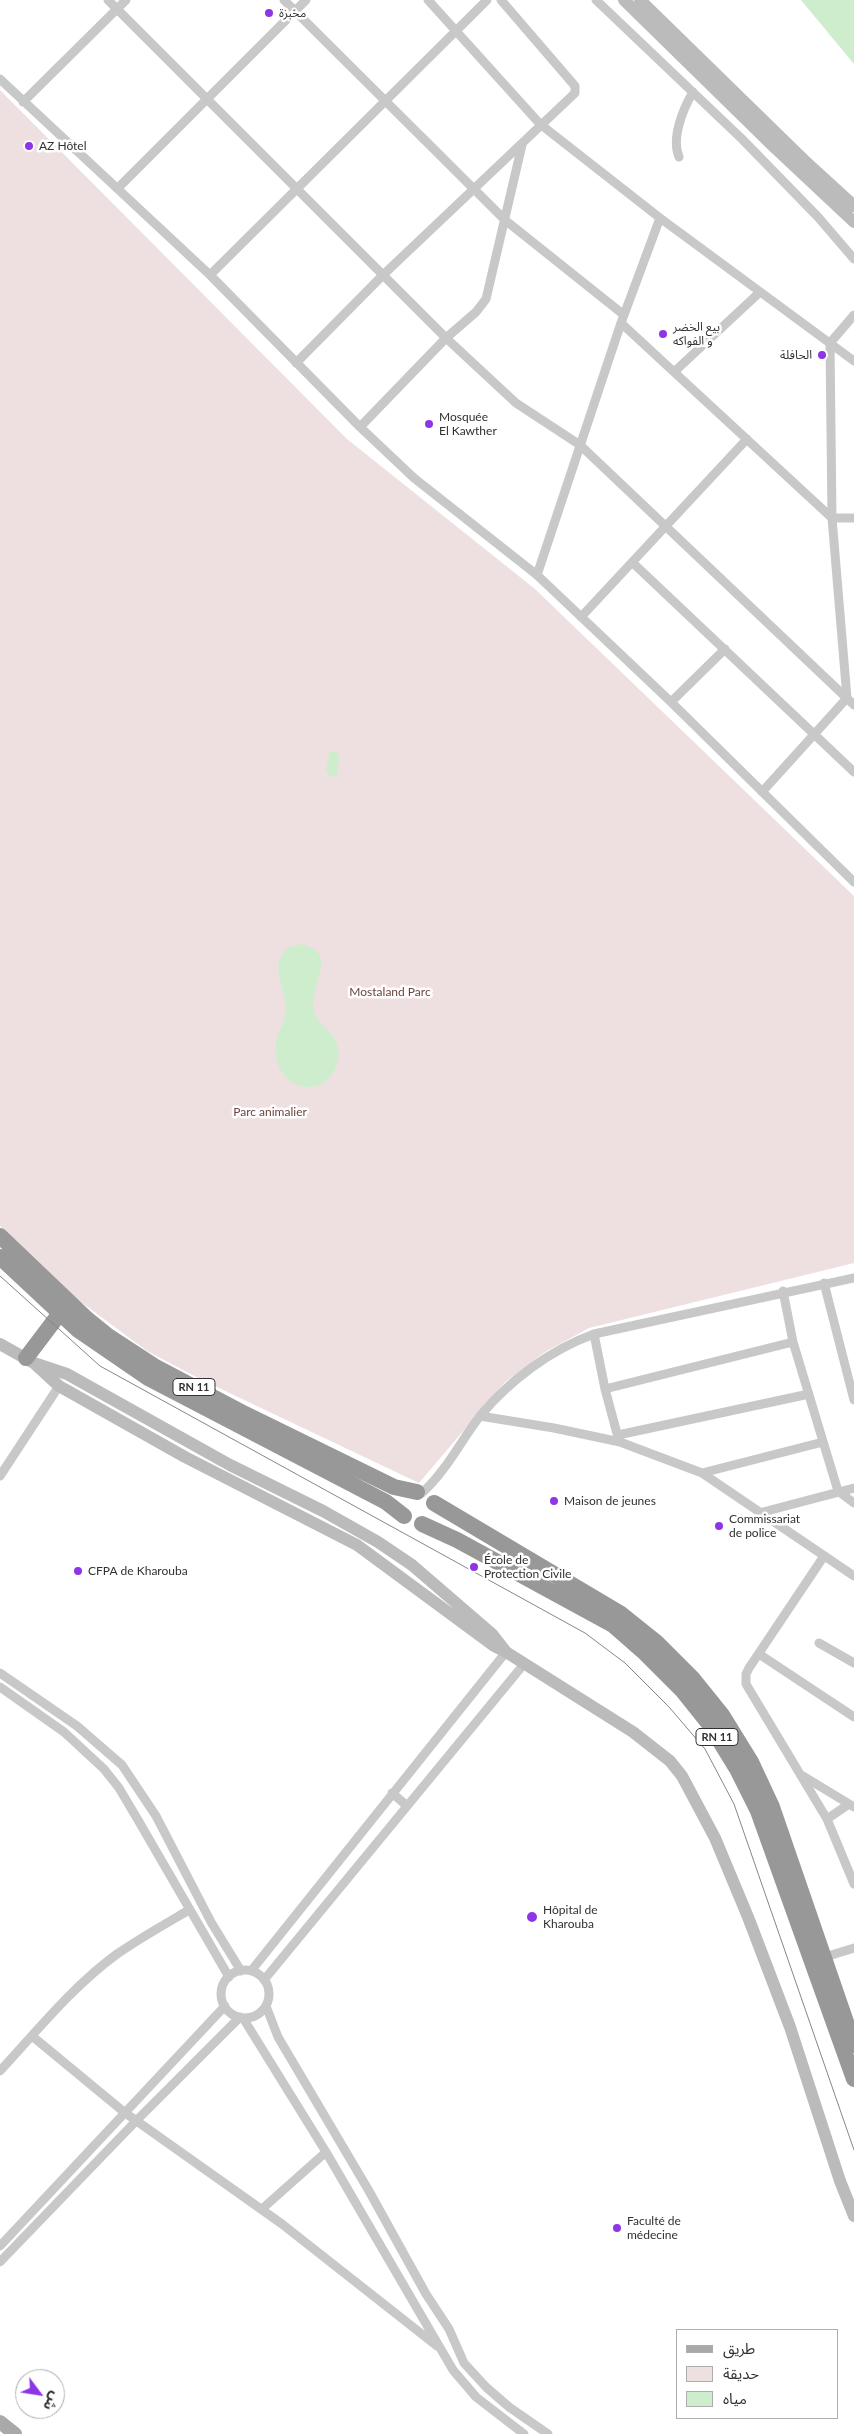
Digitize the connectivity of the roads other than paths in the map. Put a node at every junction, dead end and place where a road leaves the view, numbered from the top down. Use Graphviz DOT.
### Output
graph roads {
  1 [pos="108,0"];
  2 [pos="126,0"];
  3 [pos="284,0"];
  4 [pos="306,0"];
  5 [pos="428,0"];
  6 [pos="486,0"];
  7 [pos="501,0"];
  8 [pos="596,0"];
  9 [pos="624,0"];
  10 [pos="640,0"];
  11 [pos="117,9"];
  12 [pos="296,11"];
  13 [pos="455,31"];
  14 [pos="0,79"];
  15 [pos="693,92"];
  16 [pos="207,100"];
  17 [pos="23,102"];
  18 [pos="386,102"];
  19 [pos="540,124"];
  20 [pos="522,145"];
  21 [pos="680,157"];
  22 [pos="118,188"];
  23 [pos="297,190"];
  24 [pos="473,190"];
  25 [pos="854,206"];
  26 [pos="660,218"];
  27 [pos="505,220"];
  28 [pos="854,222"];
  29 [pos="854,259"];
  30 [pos="210,275"];
  31 [pos="383,276"];
  32 [pos="760,292"];
  33 [pos="854,315"];
  34 [pos="622,319"];
  35 [pos="446,338"];
  36 [pos="830,343"];
  37 [pos="854,361"];
  38 [pos="296,363"];
  39 [pos="674,372"];
  40 [pos="360,427"];
  41 [pos="747,439"];
  42 [pos="580,445"];
  43 [pos="832,518"];
  44 [pos="854,518"];
  45 [pos="665,526"];
  46 [pos="632,563"];
  47 [pos="536,575"];
  48 [pos="581,617"];
  49 [pos="725,649"];
  50 [pos="854,652"];
  51 [pos="844,654"];
  52 [pos="847,698"];
  53 [pos="671,702"];
  54 [pos="854,705"];
  55 [pos="815,734"];
  56 [pos="854,772"];
  57 [pos="762,792"];
  58 [pos="854,881"];
  59 [pos="0,1236"];
  60 [pos="0,1257"];
  61 [pos="854,1278"];
  62 [pos="824,1283"];
  63 [pos="782,1291"];
  64 [pos="60,1313"];
  65 [pos="594,1334"];
  66 [pos="793,1342"];
  67 [pos="0,1344"];
  68 [pos="30,1360"];
  69 [pos="59,1386"];
  70 [pos="605,1389"];
  71 [pos="809,1394"];
  72 [pos="854,1400"];
  73 [pos="480,1416"];
  74 [pos="619,1438"];
  75 [pos="823,1442"];
  76 [pos="702,1473"];
  77 [pos="0,1476"];
  78 [pos="854,1488"];
  79 [pos="838,1491"];
  80 [pos="426,1497"];
  81 [pos="854,1503"];
  82 [pos="763,1512"];
  83 [pos="404,1516"];
  84 [pos="422,1524"];
  85 [pos="824,1556"];
  86 [pos="854,1576"];
  87 [pos="819,1643"];
  88 [pos="506,1652"];
  89 [pos="759,1654"];
  90 [pos="854,1663"];
  91 [pos="524,1664"];
  92 [pos="0,1673"];
  93 [pos="0,1687"];
  94 [pos="854,1717"];
  95 [pos="800,1774"];
  96 [pos="392,1793"];
  97 [pos="406,1805"];
  98 [pos="852,1805"];
  99 [pos="826,1819"];
  100 [pos="854,1884"];
  101 [pos="189,1910"];
  102 [pos="211,1922"];
  103 [pos="200,1929"];
  104 [pos="854,1948"];
  105 [pos="825,1957"];
  106 [pos="246,1971"];
  107 [pos="229,1977"];
  108 [pos="264,1980"];
  109 [pos="224,2006"];
  110 [pos="266,2006"];
  111 [pos="242,2018"];
  112 [pos="32,2036"];
  113 [pos="854,2044"];
  114 [pos="0,2071"];
  115 [pos="854,2079"];
  116 [pos="124,2112"];
  117 [pos="136,2121"];
  118 [pos="326,2152"];
  119 [pos="262,2209"];
  120 [pos="854,2216"];
  121 [pos="0,2245"];
  122 [pos="0,2262"];
  123 [pos="437,2346"];
  124 [pos="459,2352"];
  125 [pos="445,2359"];
  126 [pos="0,2422"];
  127 [pos="15,2434"];
  128 [pos="524,2434"];
  129 [pos="548,2434"];
  1 -- 11 [label="street"];
  2 -- 11 [label="street"];
  3 -- 12 [label="street"];
  4 -- 12 [label="street"];
  5 -- 13 [label="street"];
  6 -- 13 [label="street"];
  7 -- 19 [label="street"];
  8 -- 15 [label="street"];
  9 -- 28 [label="street"];
  10 -- 25 [label="street"];
  11 -- 16 [label="street"];
  11 -- 17 [label="street"];
  12 -- 16 [label="street"];
  12 -- 18 [label="street"];
  13 -- 18 [label="street"];
  13 -- 19 [label="street"];
  14 -- 17 [label="street"];
  15 -- 21 [label="street"];
  15 -- 29 [label="street"];
  16 -- 22 [label="street"];
  16 -- 23 [label="street"];
  17 -- 22 [label="street"];
  18 -- 23 [label="street"];
  18 -- 24 [label="street"];
  19 -- 20 [label="street"];
  19 -- 26 [label="street"];
  20 -- 24 [label="street"];
  20 -- 27 [label="street"];
  22 -- 30 [label="street"];
  23 -- 30 [label="street"];
  23 -- 31 [label="street"];
  24 -- 27 [label="street"];
  24 -- 31 [label="street"];
  26 -- 32 [label="street"];
  26 -- 34 [label="street"];
  27 -- 34 [label="street"];
  27 -- 35 [label="street"];
  30 -- 38 [label="street"];
  31 -- 35 [label="street"];
  31 -- 38 [label="street"];
  32 -- 36 [label="street"];
  32 -- 39 [label="street"];
  33 -- 36 [label="street"];
  34 -- 39 [label="street"];
  34 -- 42 [label="street"];
  35 -- 40 [label="street"];
  35 -- 42 [label="street"];
  36 -- 37 [label="street"];
  36 -- 43 [label="street"];
  38 -- 40 [label="street"];
  39 -- 41 [label="street"];
  40 -- 47 [label="street"];
  41 -- 43 [label="street"];
  41 -- 45 [label="street"];
  42 -- 45 [label="street"];
  42 -- 47 [label="street"];
  43 -- 44 [label="street"];
  43 -- 51 [label="street"];
  45 -- 46 [label="street"];
  45 -- 52 [label="street"];
  46 -- 48 [label="street"];
  46 -- 49 [label="street"];
  47 -- 48 [label="street"];
  48 -- 53 [label="street"];
  49 -- 53 [label="street"];
  49 -- 55 [label="street"];
  50 -- 51 [label="street"];
  51 -- 52 [label="street"];
  52 -- 54 [label="street"];
  52 -- 55 [label="street"];
  53 -- 57 [label="street"];
  55 -- 56 [label="street"];
  55 -- 57 [label="street"];
  57 -- 58 [label="street"];
  59 -- 80 [label="highway, RN 11"];
  60 -- 64 [label="highway, RN 11"];
  61 -- 62 [label="street"];
  62 -- 63 [label="street"];
  62 -- 72 [label="street"];
  63 -- 65 [label="street"];
  63 -- 66 [label="street"];
  64 -- 68 [label="highway"];
  64 -- 83 [label="highway, RN 11"];
  65 -- 70 [label="street"];
  65 -- 73 [label="street"];
  66 -- 70 [label="street"];
  66 -- 71 [label="street"];
  67 -- 68 [label="street"];
  68 -- 69 [label="street"];
  68 -- 88 [label="street"];
  69 -- 77 [label="street"];
  69 -- 88 [label="street"];
  70 -- 74 [label="street"];
  71 -- 74 [label="street"];
  71 -- 75 [label="street"];
  73 -- 74 [label="street"];
  73 -- 80 [label="street"];
  74 -- 76 [label="street"];
  75 -- 76 [label="street"];
  75 -- 79 [label="street"];
  76 -- 82 [label="street"];
  78 -- 79 [label="street"];
  79 -- 81 [label="street"];
  79 -- 82 [label="street"];
  80 -- 83 [label="highway"];
  80 -- 84 [label="highway"];
  80 -- 105 [label="highway, RN 11"];
  82 -- 85 [label="street"];
  83 -- 84 [label="highway"];
  84 -- 115 [label="highway, RN 11"];
  85 -- 86 [label="street"];
  85 -- 89 [label="street"];
  87 -- 90 [label="street"];
  88 -- 91 [label="street"];
  88 -- 96 [label="street"];
  89 -- 94 [label="street"];
  89 -- 95 [label="street"];
  91 -- 97 [label="street"];
  91 -- 120 [label="street"];
  92 -- 102 [label="street"];
  93 -- 101 [label="street"];
  95 -- 98 [label="street"];
  95 -- 99 [label="street"];
  96 -- 97 [label="street"];
  96 -- 106 [label="street"];
  97 -- 108 [label="street"];
  98 -- 99 [label="street"];
  99 -- 100 [label="street"];
  101 -- 103 [label="street"];
  101 -- 112 [label="street"];
  102 -- 103 [label="street"];
  102 -- 106 [label="street"];
  103 -- 107 [label="street"];
  104 -- 105 [label="street"];
  105 -- 113 [label="highway, RN 11"];
  106 -- 107 [label="street"];
  106 -- 108 [label="street"];
  107 -- 109 [label="street"];
  108 -- 110 [label="street"];
  109 -- 111 [label="street"];
  109 -- 116 [label="street"];
  110 -- 111 [label="street"];
  110 -- 124 [label="street"];
  111 -- 117 [label="street"];
  111 -- 118 [label="street"];
  112 -- 114 [label="street"];
  112 -- 116 [label="street"];
  116 -- 117 [label="street"];
  116 -- 121 [label="street"];
  117 -- 119 [label="street"];
  117 -- 122 [label="street"];
  118 -- 119 [label="street"];
  118 -- 123 [label="street"];
  119 -- 123 [label="street"];
  123 -- 125 [label="street"];
  124 -- 125 [label="street"];
  124 -- 129 [label="street"];
  125 -- 128 [label="street"];
  126 -- 127 [label="main road"];
}
